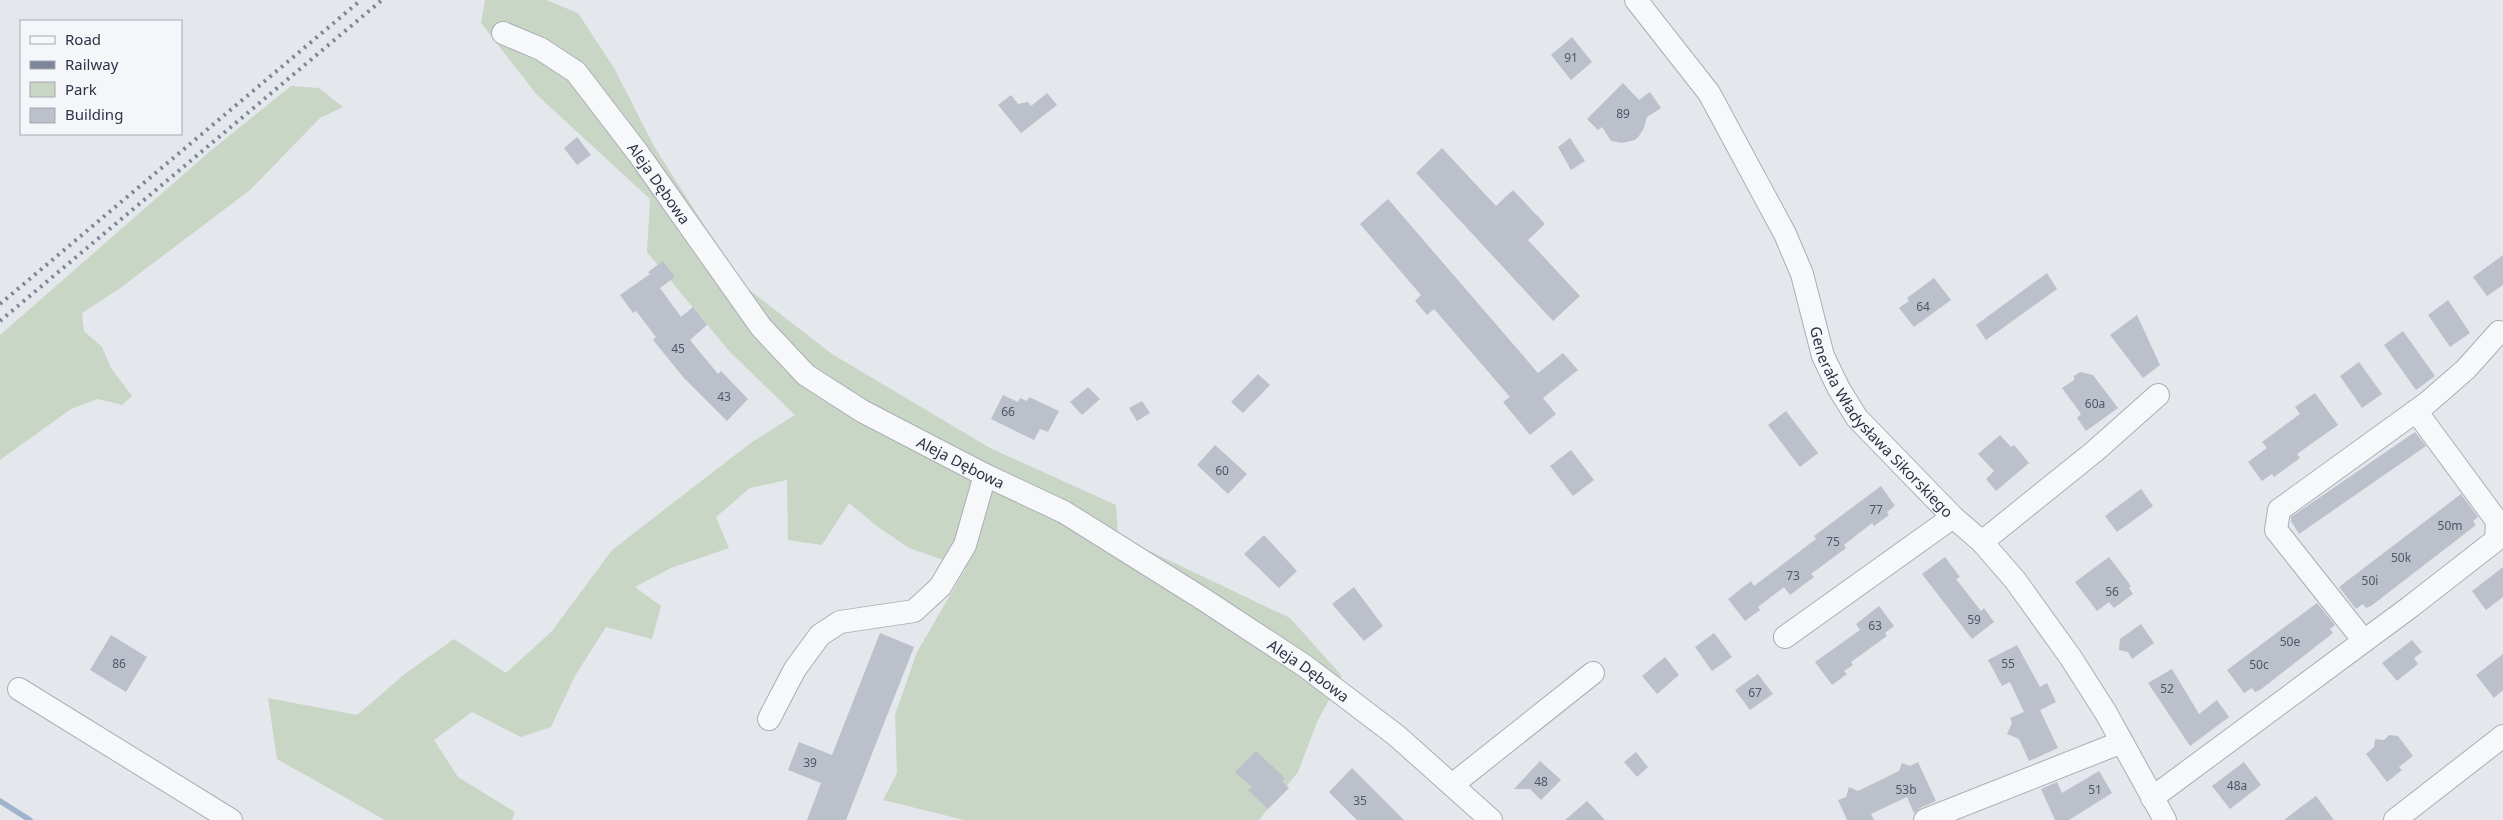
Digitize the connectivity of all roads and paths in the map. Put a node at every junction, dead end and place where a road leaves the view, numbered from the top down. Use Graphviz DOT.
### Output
graph roads {
  1 [pos="1636,0"];
  2 [pos="503,33"];
  3 [pos="2498,332"];
  4 [pos="2158,395"];
  5 [pos="2416,411"];
  6 [pos="985,475"];
  7 [pos="1953,517"];
  8 [pos="1982,542"];
  9 [pos="1785,636"];
  10 [pos="2364,641"];
  11 [pos="1593,673"];
  12 [pos="19,689"];
  13 [pos="769,718"];
  14 [pos="2503,736"];
  15 [pos="2122,742"];
  16 [pos="1452,785"];
  17 [pos="2152,798"];
  18 [pos="231,820"];
  19 [pos="1491,820"];
  20 [pos="1925,820"];
  21 [pos="2166,820"];
  22 [pos="2395,820"];
  1 -- 7 [label="street, Generała Władysława Sikorskiego"];
  2 -- 6 [label="street, Aleja Dębowa"];
  3 -- 5 [label="street"];
  4 -- 8 [label="street"];
  5 -- 10 [label="street"];
  5 -- 10 [label="street"];
  6 -- 13 [label="street"];
  6 -- 16 [label="street, Aleja Dębowa"];
  7 -- 8 [label="street, Generała Władysława Sikorskiego"];
  7 -- 9 [label="street"];
  8 -- 15 [label="street, Generała Władysława Sikorskiego"];
  10 -- 17 [label="street"];
  11 -- 16 [label="street"];
  12 -- 18 [label="street"];
  14 -- 22 [label="street"];
  15 -- 17 [label="street, Generała Władysława Sikorskiego"];
  15 -- 20 [label="street"];
  16 -- 19 [label="street, Aleja Dębowa"];
  17 -- 21 [label="street, Generała Władysława Sikorskiego"];
}
